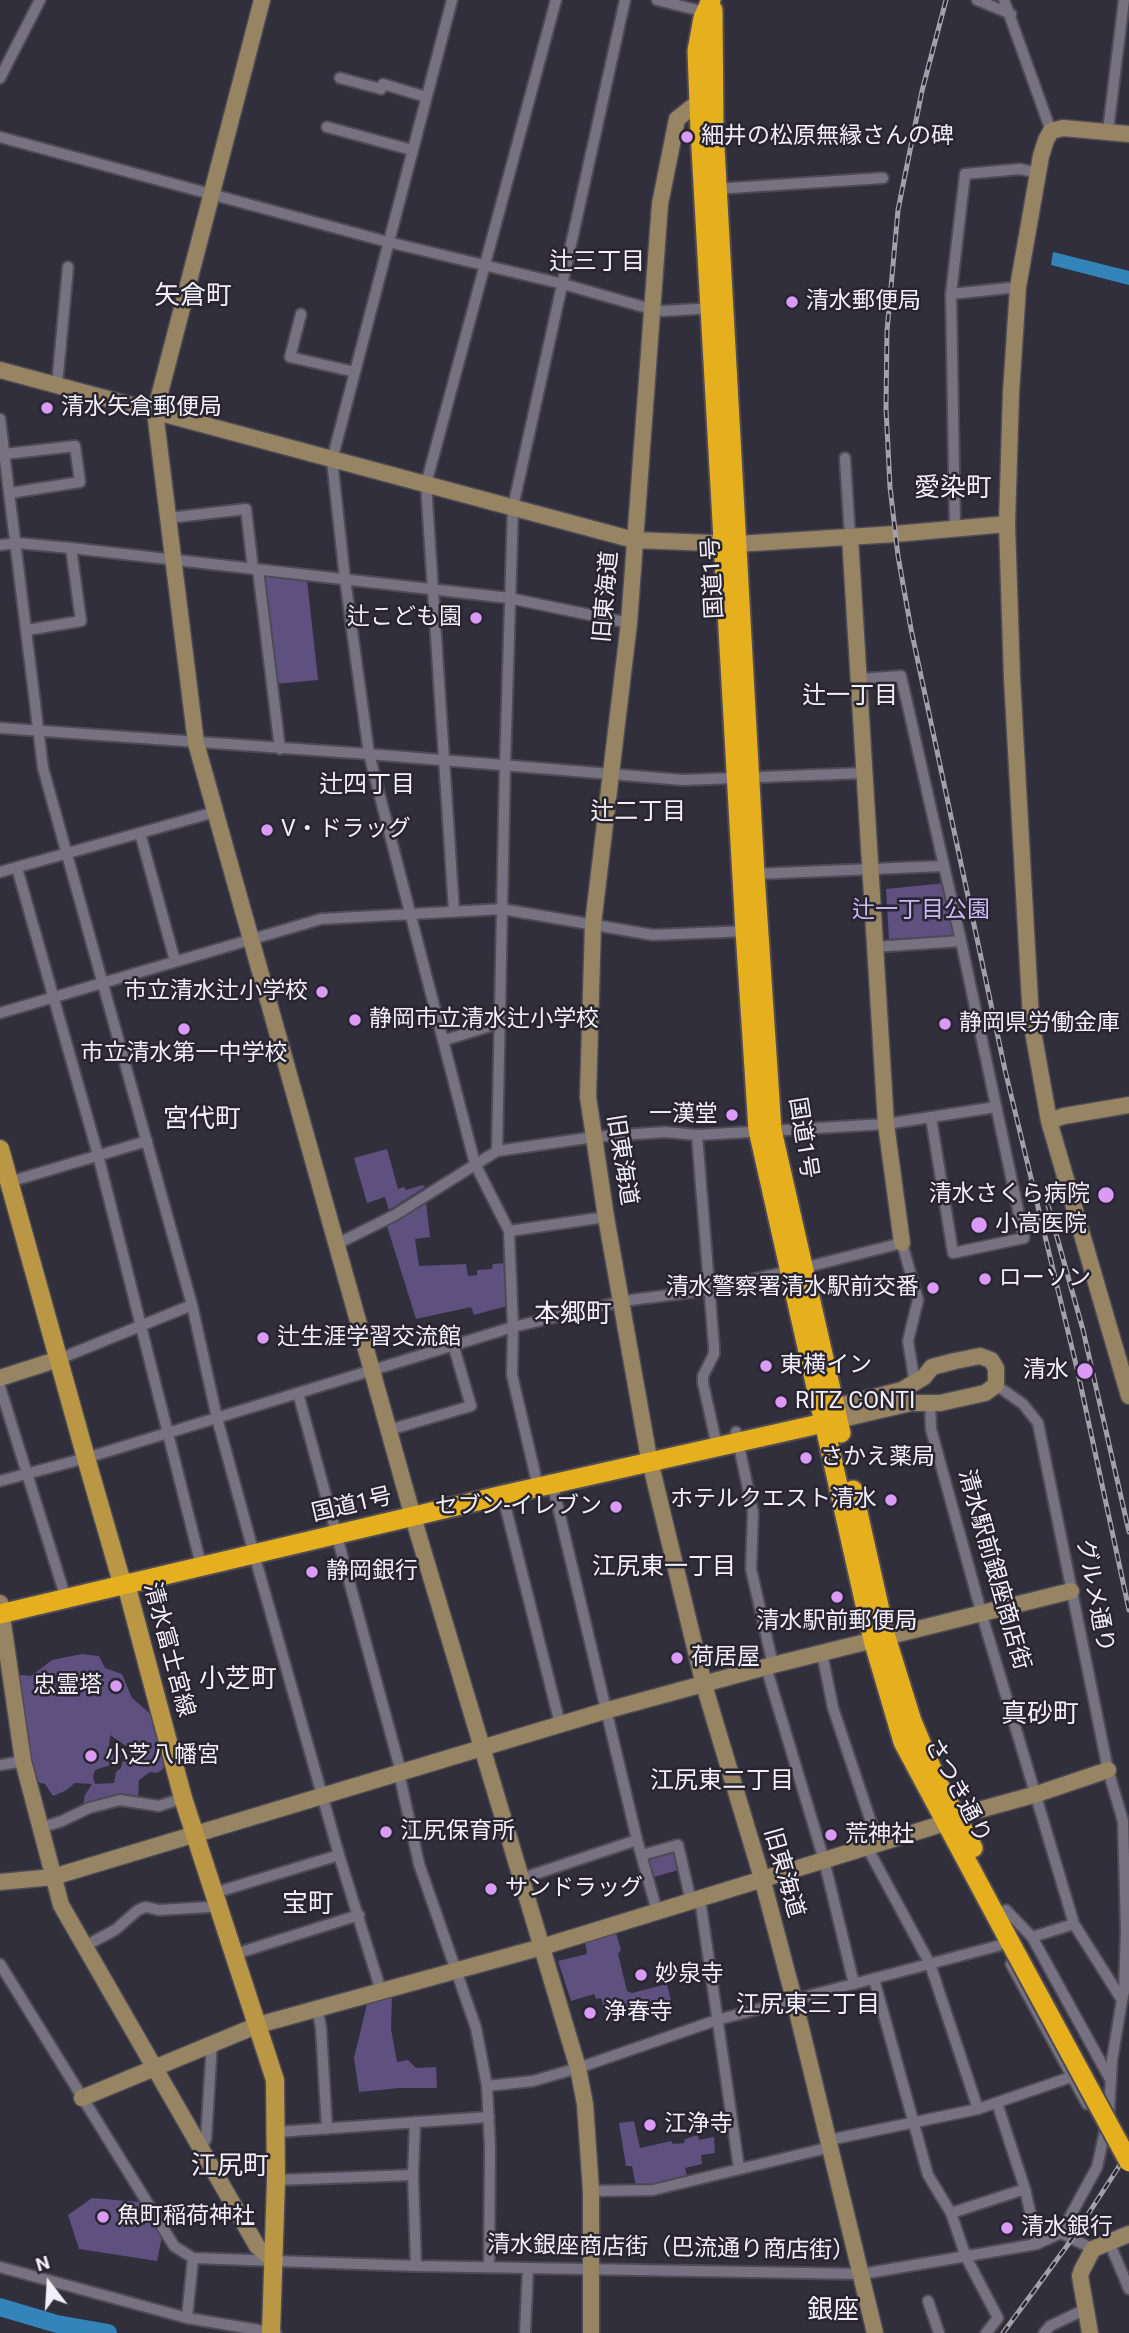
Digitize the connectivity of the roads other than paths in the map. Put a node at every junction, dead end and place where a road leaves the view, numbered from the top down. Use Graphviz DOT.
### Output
graph roads {
  1 [pos="40,0"];
  2 [pos="262,0"];
  3 [pos="452,0"];
  4 [pos="556,0"];
  5 [pos="625,0"];
  6 [pos="657,0"];
  7 [pos="977,0"];
  8 [pos="1004,0"];
  9 [pos="1124,0"];
  10 [pos="711,7"];
  11 [pos="1011,14"];
  12 [pos="713,41"];
  13 [pos="0,78"];
  14 [pos="340,78"];
  15 [pos="426,97"];
  16 [pos="699,98"];
  17 [pos="327,127"];
  18 [pos="1051,131"];
  19 [pos="1108,131"];
  20 [pos="1129,134"];
  21 [pos="0,137"];
  22 [pos="412,150"];
  23 [pos="1039,173"];
  24 [pos="883,178"];
  25 [pos="711,189"];
  26 [pos="211,195"];
  27 [pos="388,242"];
  28 [pos="486,266"];
  29 [pos="68,267"];
  30 [pos="563,284"];
  31 [pos="1018,286"];
  32 [pos="951,294"];
  33 [pos="717,308"];
  34 [pos="651,309"];
  35 [pos="301,314"];
  36 [pos="0,370"];
  37 [pos="355,372"];
  38 [pos="57,385"];
  39 [pos="155,412"];
  40 [pos="0,419"];
  41 [pos="5,454"];
  42 [pos="845,458"];
  43 [pos="332,460"];
  44 [pos="426,484"];
  45 [pos="10,492"];
  46 [pos="513,507"];
  47 [pos="167,518"];
  48 [pos="1007,524"];
  49 [pos="955,529"];
  50 [pos="850,537"];
  51 [pos="634,540"];
  52 [pos="17,543"];
  53 [pos="730,543"];
  54 [pos="0,545"];
  55 [pos="71,548"];
  56 [pos="172,560"];
  57 [pos="255,570"];
  58 [pos="345,579"];
  59 [pos="433,589"];
  60 [pos="509,598"];
  61 [pos="629,623"];
  62 [pos="27,630"];
  63 [pos="860,679"];
  64 [pos="0,728"];
  65 [pos="39,730"];
  66 [pos="196,743"];
  67 [pos="280,749"];
  68 [pos="369,754"];
  69 [pos="443,760"];
  70 [pos="505,766"];
  71 [pos="865,773"];
  72 [pos="610,774"];
  73 [pos="743,778"];
  74 [pos="215,812"];
  75 [pos="140,834"];
  76 [pos="67,854"];
  77 [pos="943,866"];
  78 [pos="17,868"];
  79 [pos="871,870"];
  80 [pos="0,872"];
  81 [pos="755,874"];
  82 [pos="502,909"];
  83 [pos="454,911"];
  84 [pos="411,915"];
  85 [pos="593,924"];
  86 [pos="752,930"];
  87 [pos="250,940"];
  88 [pos="961,941"];
  89 [pos="874,947"];
  90 [pos="175,961"];
  91 [pos="103,982"];
  92 [pos="52,998"];
  93 [pos="0,1013"];
  94 [pos="500,1023"];
  95 [pos="445,1041"];
  96 [pos="1129,1105"];
  97 [pos="996,1107"];
  98 [pos="931,1118"];
  99 [pos="1049,1121"];
  100 [pos="886,1124"];
  101 [pos="765,1130"];
  102 [pos="697,1135"];
  103 [pos="594,1137"];
  104 [pos="147,1141"];
  105 [pos="0,1149"];
  106 [pos="497,1151"];
  107 [pos="98,1155"];
  108 [pos="475,1164"];
  109 [pos="7,1186"];
  110 [pos="606,1217"];
  111 [pos="509,1231"];
  112 [pos="902,1243"];
  113 [pos="337,1244"];
  114 [pos="795,1269"];
  115 [pos="709,1290"];
  116 [pos="623,1301"];
  117 [pos="192,1305"];
  118 [pos="142,1325"];
  119 [pos="513,1327"];
  120 [pos="453,1344"];
  121 [pos="59,1359"];
  122 [pos="372,1370"];
  123 [pos="0,1378"];
  124 [pos="915,1384"];
  125 [pos="996,1385"];
  126 [pos="0,1387"];
  127 [pos="298,1393"];
  128 [pos="1129,1396"];
  129 [pos="930,1404"];
  130 [pos="830,1415"];
  131 [pos="217,1418"];
  132 [pos="389,1430"];
  133 [pos="168,1433"];
  134 [pos="715,1437"];
  135 [pos="737,1437"];
  136 [pos="86,1458"];
  137 [pos="649,1458"];
  138 [pos="26,1474"];
  139 [pos="547,1480"];
  140 [pos="0,1481"];
  141 [pos="502,1491"];
  142 [pos="411,1512"];
  143 [pos="337,1530"];
  144 [pos="253,1549"];
  145 [pos="199,1557"];
  146 [pos="123,1580"];
  147 [pos="63,1589"];
  148 [pos="1071,1591"];
  149 [pos="1,1608"];
  150 [pos="982,1615"];
  151 [pos="880,1639"];
  152 [pos="822,1653"];
  153 [pos="770,1666"];
  154 [pos="704,1685"];
  155 [pos="608,1710"];
  156 [pos="560,1724"];
  157 [pos="481,1749"];
  158 [pos="23,1761"];
  159 [pos="0,1765"];
  160 [pos="1108,1770"];
  161 [pos="400,1773"];
  162 [pos="1037,1794"];
  163 [pos="323,1797"];
  164 [pos="183,1798"];
  165 [pos="951,1820"];
  166 [pos="40,1828"];
  167 [pos="195,1835"];
  168 [pos="637,1840"];
  169 [pos="872,1845"];
  170 [pos="339,1855"];
  171 [pos="642,1855"];
  172 [pos="824,1860"];
  173 [pos="53,1877"];
  174 [pos="762,1878"];
  175 [pos="520,1879"];
  176 [pos="0,1882"];
  177 [pos="216,1899"];
  178 [pos="695,1900"];
  179 [pos="657,1911"];
  180 [pos="359,1915"];
  181 [pos="1074,1924"];
  182 [pos="1017,1942"];
  183 [pos="83,1947"];
  184 [pos="542,1947"];
  185 [pos="234,1954"];
  186 [pos="0,1964"];
  187 [pos="930,1964"];
  188 [pos="456,1970"];
  189 [pos="874,1979"];
  190 [pos="854,1984"];
  191 [pos="381,1991"];
  192 [pos="1125,1995"];
  193 [pos="794,1999"];
  194 [pos="317,2008"];
  195 [pos="717,2020"];
  196 [pos="258,2025"];
  197 [pos="212,2042"];
  198 [pos="153,2067"];
  199 [pos="578,2068"];
  200 [pos="1071,2077"];
  201 [pos="1110,2079"];
  202 [pos="487,2086"];
  203 [pos="82,2098"];
  204 [pos="997,2103"];
  205 [pos="978,2109"];
  206 [pos="489,2117"];
  207 [pos="415,2122"];
  208 [pos="914,2124"];
  209 [pos="327,2129"];
  210 [pos="277,2132"];
  211 [pos="1103,2138"];
  212 [pos="1129,2139"];
  213 [pos="830,2143"];
  214 [pos="201,2149"];
  215 [pos="1129,2162"];
  216 [pos="739,2168"];
  217 [pos="413,2175"];
  218 [pos="276,2180"];
  219 [pos="1025,2189"];
  220 [pos="591,2190"];
  221 [pos="951,2213"];
  222 [pos="1061,2233"];
  223 [pos="1129,2234"];
  224 [pos="1109,2242"];
  225 [pos="1037,2244"];
  226 [pos="1093,2249"];
  227 [pos="966,2256"];
  228 [pos="193,2258"];
  229 [pos="275,2262"];
  230 [pos="416,2266"];
  231 [pos="0,2267"];
  232 [pos="489,2267"];
  233 [pos="528,2268"];
  234 [pos="592,2269"];
  235 [pos="862,2274"];
  236 [pos="1129,2289"];
  237 [pos="928,2301"];
  238 [pos="1086,2309"];
  239 [pos="187,2318"];
  240 [pos="273,2333"];
  241 [pos="525,2333"];
  242 [pos="591,2333"];
  243 [pos="875,2333"];
  244 [pos="939,2333"];
  245 [pos="986,2333"];
  246 [pos="1044,2333"];
  247 [pos="1090,2333"];
  1 -- 13 [label="street"];
  2 -- 26 [label="street"];
  3 -- 15 [label="street"];
  4 -- 28 [label="street"];
  5 -- 30 [label="street"];
  6 -- 10 [label="street"];
  7 -- 11 [label="street"];
  8 -- 11 [label="street"];
  9 -- 19 [label="street"];
  10 -- 12 [label="highway, 国道1号"];
  10 -- 16 [label="highway, 国道1号"];
  11 -- 18 [label="street"];
  12 -- 16 [label="street"];
  12 -- 25 [label="highway, 国道1号"];
  14 -- 15 [label="street"];
  15 -- 22 [label="street"];
  16 -- 25 [label="highway, 国道1号"];
  16 -- 34 [label="street, 旧東海道"];
  17 -- 22 [label="street"];
  18 -- 19 [label="street"];
  18 -- 23 [label="street"];
  19 -- 20 [label="street"];
  21 -- 26 [label="street"];
  22 -- 27 [label="street"];
  23 -- 31 [label="street"];
  23 -- 32 [label="street"];
  24 -- 25 [label="street"];
  25 -- 33 [label="highway, 国道1号"];
  26 -- 27 [label="street"];
  26 -- 39 [label="street"];
  27 -- 28 [label="street"];
  27 -- 37 [label="street"];
  28 -- 30 [label="street"];
  28 -- 44 [label="street"];
  29 -- 38 [label="street"];
  30 -- 34 [label="street"];
  30 -- 46 [label="street"];
  31 -- 32 [label="street"];
  31 -- 48 [label="street"];
  32 -- 49 [label="street"];
  33 -- 34 [label="street"];
  33 -- 53 [label="highway, 国道1号"];
  34 -- 51 [label="street, 旧東海道"];
  35 -- 37 [label="street"];
  36 -- 38 [label="street"];
  37 -- 43 [label="street"];
  38 -- 39 [label="street"];
  39 -- 43 [label="street"];
  39 -- 47 [label="street"];
  40 -- 41 [label="street"];
  41 -- 45 [label="street"];
  41 -- 45 [label="street"];
  42 -- 50 [label="street"];
  43 -- 44 [label="street"];
  43 -- 58 [label="street"];
  44 -- 46 [label="street"];
  44 -- 59 [label="street"];
  45 -- 52 [label="street"];
  46 -- 51 [label="street"];
  46 -- 60 [label="street"];
  47 -- 56 [label="street"];
  47 -- 57 [label="street"];
  48 -- 49 [label="street"];
  48 -- 99 [label="street"];
  49 -- 50 [label="street"];
  50 -- 53 [label="street"];
  50 -- 63 [label="street"];
  51 -- 53 [label="street"];
  51 -- 61 [label="street, 旧東海道"];
  52 -- 54 [label="street"];
  52 -- 55 [label="street"];
  52 -- 62 [label="street"];
  53 -- 73 [label="highway, 国道1号"];
  55 -- 56 [label="street"];
  55 -- 62 [label="street"];
  56 -- 57 [label="street"];
  56 -- 66 [label="street"];
  57 -- 58 [label="street"];
  57 -- 67 [label="street"];
  58 -- 59 [label="street"];
  58 -- 68 [label="street"];
  59 -- 60 [label="street"];
  59 -- 69 [label="street"];
  60 -- 61 [label="street"];
  60 -- 70 [label="street"];
  61 -- 72 [label="street, 旧東海道"];
  62 -- 65 [label="street"];
  63 -- 71 [label="street"];
  63 -- 77 [label="street"];
  64 -- 65 [label="street"];
  65 -- 66 [label="street"];
  65 -- 76 [label="street"];
  66 -- 67 [label="street"];
  66 -- 74 [label="street"];
  67 -- 68 [label="street"];
  68 -- 69 [label="street"];
  68 -- 84 [label="street"];
  69 -- 70 [label="street"];
  69 -- 83 [label="street"];
  70 -- 72 [label="street"];
  70 -- 82 [label="street"];
  71 -- 73 [label="street"];
  71 -- 79 [label="street"];
  72 -- 73 [label="street"];
  72 -- 85 [label="street, 旧東海道"];
  73 -- 81 [label="highway, 国道1号"];
  73 -- 86 [label="highway, 国道1号"];
  74 -- 75 [label="street"];
  74 -- 87 [label="street"];
  75 -- 76 [label="street"];
  75 -- 90 [label="street"];
  76 -- 78 [label="street"];
  76 -- 91 [label="street"];
  77 -- 79 [label="street"];
  77 -- 88 [label="street"];
  78 -- 80 [label="street"];
  78 -- 92 [label="street"];
  79 -- 81 [label="street"];
  79 -- 89 [label="street"];
  81 -- 86 [label="highway, 国道1号"];
  82 -- 83 [label="street"];
  82 -- 85 [label="street"];
  82 -- 94 [label="street"];
  83 -- 84 [label="street"];
  84 -- 87 [label="street"];
  84 -- 95 [label="street"];
  85 -- 86 [label="street"];
  85 -- 103 [label="street, 旧東海道"];
  86 -- 101 [label="highway, 国道1号"];
  87 -- 90 [label="street"];
  87 -- 113 [label="street"];
  88 -- 89 [label="street"];
  88 -- 97 [label="street"];
  89 -- 100 [label="street"];
  90 -- 91 [label="street"];
  91 -- 92 [label="street"];
  91 -- 104 [label="street"];
  92 -- 93 [label="street"];
  92 -- 107 [label="street"];
  94 -- 95 [label="street"];
  94 -- 106 [label="street"];
  95 -- 108 [label="street"];
  96 -- 99 [label="street"];
  97 -- 98 [label="street"];
  97 -- 98 [label="street"];
  98 -- 100 [label="street"];
  99 -- 128 [label="street"];
  100 -- 101 [label="street"];
  100 -- 112 [label="street"];
  101 -- 102 [label="street"];
  101 -- 114 [label="highway, 国道1号"];
  102 -- 103 [label="street"];
  102 -- 115 [label="street"];
  103 -- 106 [label="street"];
  103 -- 110 [label="street, 旧東海道"];
  104 -- 107 [label="street"];
  104 -- 117 [label="street"];
  105 -- 109 [label="main road, 清水富士宮線"];
  106 -- 108 [label="street"];
  107 -- 109 [label="street"];
  107 -- 118 [label="street"];
  108 -- 111 [label="street"];
  108 -- 113 [label="street"];
  109 -- 121 [label="main road, 清水富士宮線"];
  110 -- 111 [label="street"];
  110 -- 116 [label="street, 旧東海道"];
  111 -- 119 [label="street"];
  112 -- 114 [label="street"];
  112 -- 124 [label="street"];
  113 -- 122 [label="street"];
  114 -- 115 [label="street"];
  114 -- 130 [label="highway, 国道1号"];
  115 -- 116 [label="street"];
  115 -- 134 [label="street"];
  116 -- 119 [label="street"];
  116 -- 137 [label="street, 旧東海道"];
  117 -- 118 [label="street"];
  117 -- 131 [label="street"];
  118 -- 121 [label="street"];
  118 -- 133 [label="street"];
  119 -- 120 [label="street"];
  119 -- 139 [label="street"];
  120 -- 122 [label="street"];
  120 -- 132 [label="street"];
  121 -- 123 [label="street"];
  121 -- 136 [label="main road, 清水富士宮線"];
  122 -- 127 [label="street"];
  122 -- 132 [label="street"];
  124 -- 125 [label="street"];
  124 -- 130 [label="street"];
  125 -- 129 [label="street"];
  125 -- 148 [label="street, グルメ通り"];
  126 -- 138 [label="street"];
  127 -- 131 [label="street"];
  127 -- 143 [label="street"];
  129 -- 130 [label="street"];
  129 -- 150 [label="street, 清水駅前銀座商店街"];
  130 -- 135 [label="highway, 国道1号"];
  130 -- 151 [label="highway, さつき通り"];
  131 -- 133 [label="street"];
  131 -- 144 [label="street"];
  132 -- 142 [label="street"];
  133 -- 136 [label="street"];
  133 -- 145 [label="street"];
  134 -- 135 [label="highway, 国道1号"];
  134 -- 137 [label="highway, 国道1号"];
  135 -- 137 [label="highway, 国道1号"];
  135 -- 153 [label="street"];
  136 -- 138 [label="street"];
  136 -- 146 [label="main road, 清水富士宮線"];
  137 -- 139 [label="highway, 国道1号"];
  137 -- 154 [label="street, 旧東海道"];
  138 -- 140 [label="street"];
  138 -- 147 [label="street"];
  139 -- 141 [label="highway, 国道1号"];
  139 -- 155 [label="street"];
  141 -- 142 [label="highway, 国道1号"];
  141 -- 156 [label="street"];
  142 -- 143 [label="highway, 国道1号"];
  142 -- 157 [label="street"];
  143 -- 144 [label="highway, 国道1号"];
  143 -- 161 [label="street"];
  144 -- 145 [label="highway, 国道1号"];
  144 -- 146 [label="highway, 国道1号"];
  144 -- 163 [label="street"];
  145 -- 146 [label="highway, 国道1号"];
  146 -- 147 [label="highway, 国道1号"];
  146 -- 149 [label="highway, 国道1号"];
  146 -- 164 [label="main road, 清水富士宮線"];
  147 -- 149 [label="highway, 国道1号"];
  148 -- 150 [label="street"];
  148 -- 160 [label="street, グルメ通り"];
  149 -- 158 [label="street"];
  150 -- 151 [label="street"];
  150 -- 162 [label="street, 清水駅前銀座商店街"];
  151 -- 152 [label="street"];
  151 -- 165 [label="highway, さつき通り"];
  152 -- 153 [label="street"];
  152 -- 169 [label="street"];
  153 -- 154 [label="street"];
  153 -- 172 [label="street"];
  154 -- 155 [label="street"];
  154 -- 174 [label="street, 旧東海道"];
  155 -- 156 [label="street"];
  155 -- 168 [label="street"];
  156 -- 157 [label="street"];
  157 -- 161 [label="street"];
  157 -- 175 [label="street"];
  158 -- 159 [label="street"];
  158 -- 166 [label="street"];
  160 -- 162 [label="street"];
  160 -- 192 [label="street, グルメ通り"];
  161 -- 163 [label="street"];
  161 -- 188 [label="street"];
  162 -- 165 [label="street"];
  162 -- 181 [label="street, 清水駅前銀座商店街"];
  163 -- 167 [label="street"];
  163 -- 170 [label="street"];
  164 -- 166 [label="street"];
  164 -- 167 [label="main road, 清水富士宮線"];
  165 -- 169 [label="street"];
  165 -- 182 [label="highway, さつき通り"];
  166 -- 173 [label="street"];
  167 -- 173 [label="street"];
  167 -- 177 [label="main road, 清水富士宮線"];
  168 -- 171 [label="street"];
  168 -- 175 [label="street"];
  169 -- 172 [label="street"];
  169 -- 187 [label="street"];
  170 -- 177 [label="street"];
  170 -- 180 [label="street"];
  171 -- 178 [label="street"];
  171 -- 179 [label="street"];
  172 -- 174 [label="street"];
  172 -- 190 [label="street"];
  173 -- 176 [label="street"];
  173 -- 183 [label="street"];
  174 -- 178 [label="street"];
  174 -- 193 [label="street, 旧東海道"];
  175 -- 184 [label="street"];
  177 -- 183 [label="street"];
  177 -- 185 [label="main road, 清水富士宮線"];
  178 -- 179 [label="street"];
  178 -- 195 [label="street"];
  179 -- 184 [label="street"];
  180 -- 185 [label="street"];
  180 -- 191 [label="street"];
  181 -- 182 [label="street"];
  181 -- 192 [label="street, 清水駅前銀座商店街"];
  182 -- 187 [label="street"];
  182 -- 200 [label="street"];
  182 -- 201 [label="street"];
  182 -- 212 [label="highway, さつき通り"];
  182 -- 215 [label="highway, さつき通り, bridge"];
  183 -- 198 [label="street"];
  184 -- 188 [label="street"];
  184 -- 199 [label="street"];
  185 -- 196 [label="main road, 清水富士宮線"];
  186 -- 203 [label="street"];
  187 -- 189 [label="street"];
  187 -- 205 [label="street"];
  188 -- 191 [label="street"];
  188 -- 202 [label="street"];
  189 -- 190 [label="street"];
  189 -- 208 [label="street"];
  190 -- 193 [label="street"];
  191 -- 194 [label="street"];
  192 -- 201 [label="street"];
  193 -- 195 [label="street"];
  193 -- 213 [label="street, 旧東海道"];
  194 -- 196 [label="street"];
  194 -- 209 [label="street"];
  195 -- 199 [label="street"];
  195 -- 216 [label="street"];
  196 -- 197 [label="street"];
  196 -- 210 [label="main road, 清水富士宮線"];
  197 -- 198 [label="street"];
  197 -- 214 [label="street"];
  198 -- 203 [label="street"];
  198 -- 214 [label="street"];
  199 -- 202 [label="street"];
  199 -- 220 [label="street"];
  200 -- 204 [label="street"];
  200 -- 211 [label="street"];
  201 -- 211 [label="street"];
  202 -- 206 [label="street"];
  203 -- 228 [label="street"];
  204 -- 205 [label="street"];
  204 -- 219 [label="street"];
  205 -- 208 [label="street"];
  206 -- 207 [label="street"];
  206 -- 232 [label="street"];
  207 -- 209 [label="street"];
  207 -- 217 [label="street"];
  208 -- 213 [label="street"];
  208 -- 221 [label="street"];
  209 -- 210 [label="street"];
  210 -- 218 [label="main road, 清水富士宮線"];
  211 -- 222 [label="street"];
  213 -- 216 [label="street"];
  213 -- 235 [label="street, 旧東海道"];
  214 -- 229 [label="street"];
  216 -- 220 [label="street"];
  217 -- 218 [label="street"];
  217 -- 230 [label="street"];
  218 -- 229 [label="main road, 清水富士宮線"];
  219 -- 221 [label="street"];
  219 -- 225 [label="street"];
  220 -- 234 [label="street"];
  221 -- 227 [label="street"];
  222 -- 225 [label="street, 清水銀座商店街（巴流通り商店街）"];
  222 -- 226 [label="street"];
  223 -- 224 [label="street"];
  224 -- 226 [label="street"];
  224 -- 236 [label="street"];
  225 -- 227 [label="street, 清水銀座商店街（巴流通り商店街）"];
  226 -- 238 [label="street"];
  227 -- 235 [label="street, 清水銀座商店街（巴流通り商店街）"];
  227 -- 245 [label="street"];
  228 -- 229 [label="street, 清水銀座商店街（巴流通り商店街）"];
  228 -- 239 [label="street"];
  229 -- 230 [label="street, 清水銀座商店街（巴流通り商店街）"];
  229 -- 240 [label="main road, 清水富士宮線"];
  230 -- 232 [label="street, 清水銀座商店街（巴流通り商店街）"];
  231 -- 239 [label="street"];
  232 -- 233 [label="street, 清水銀座商店街（巴流通り商店街）"];
  233 -- 234 [label="street, 清水銀座商店街（巴流通り商店街）"];
  233 -- 241 [label="street"];
  234 -- 235 [label="street, 清水銀座商店街（巴流通り商店街）"];
  234 -- 242 [label="street"];
  235 -- 243 [label="street, 旧東海道"];
  237 -- 244 [label="street"];
  238 -- 246 [label="street"];
  238 -- 247 [label="street"];
  239 -- 240 [label="street"];
}
